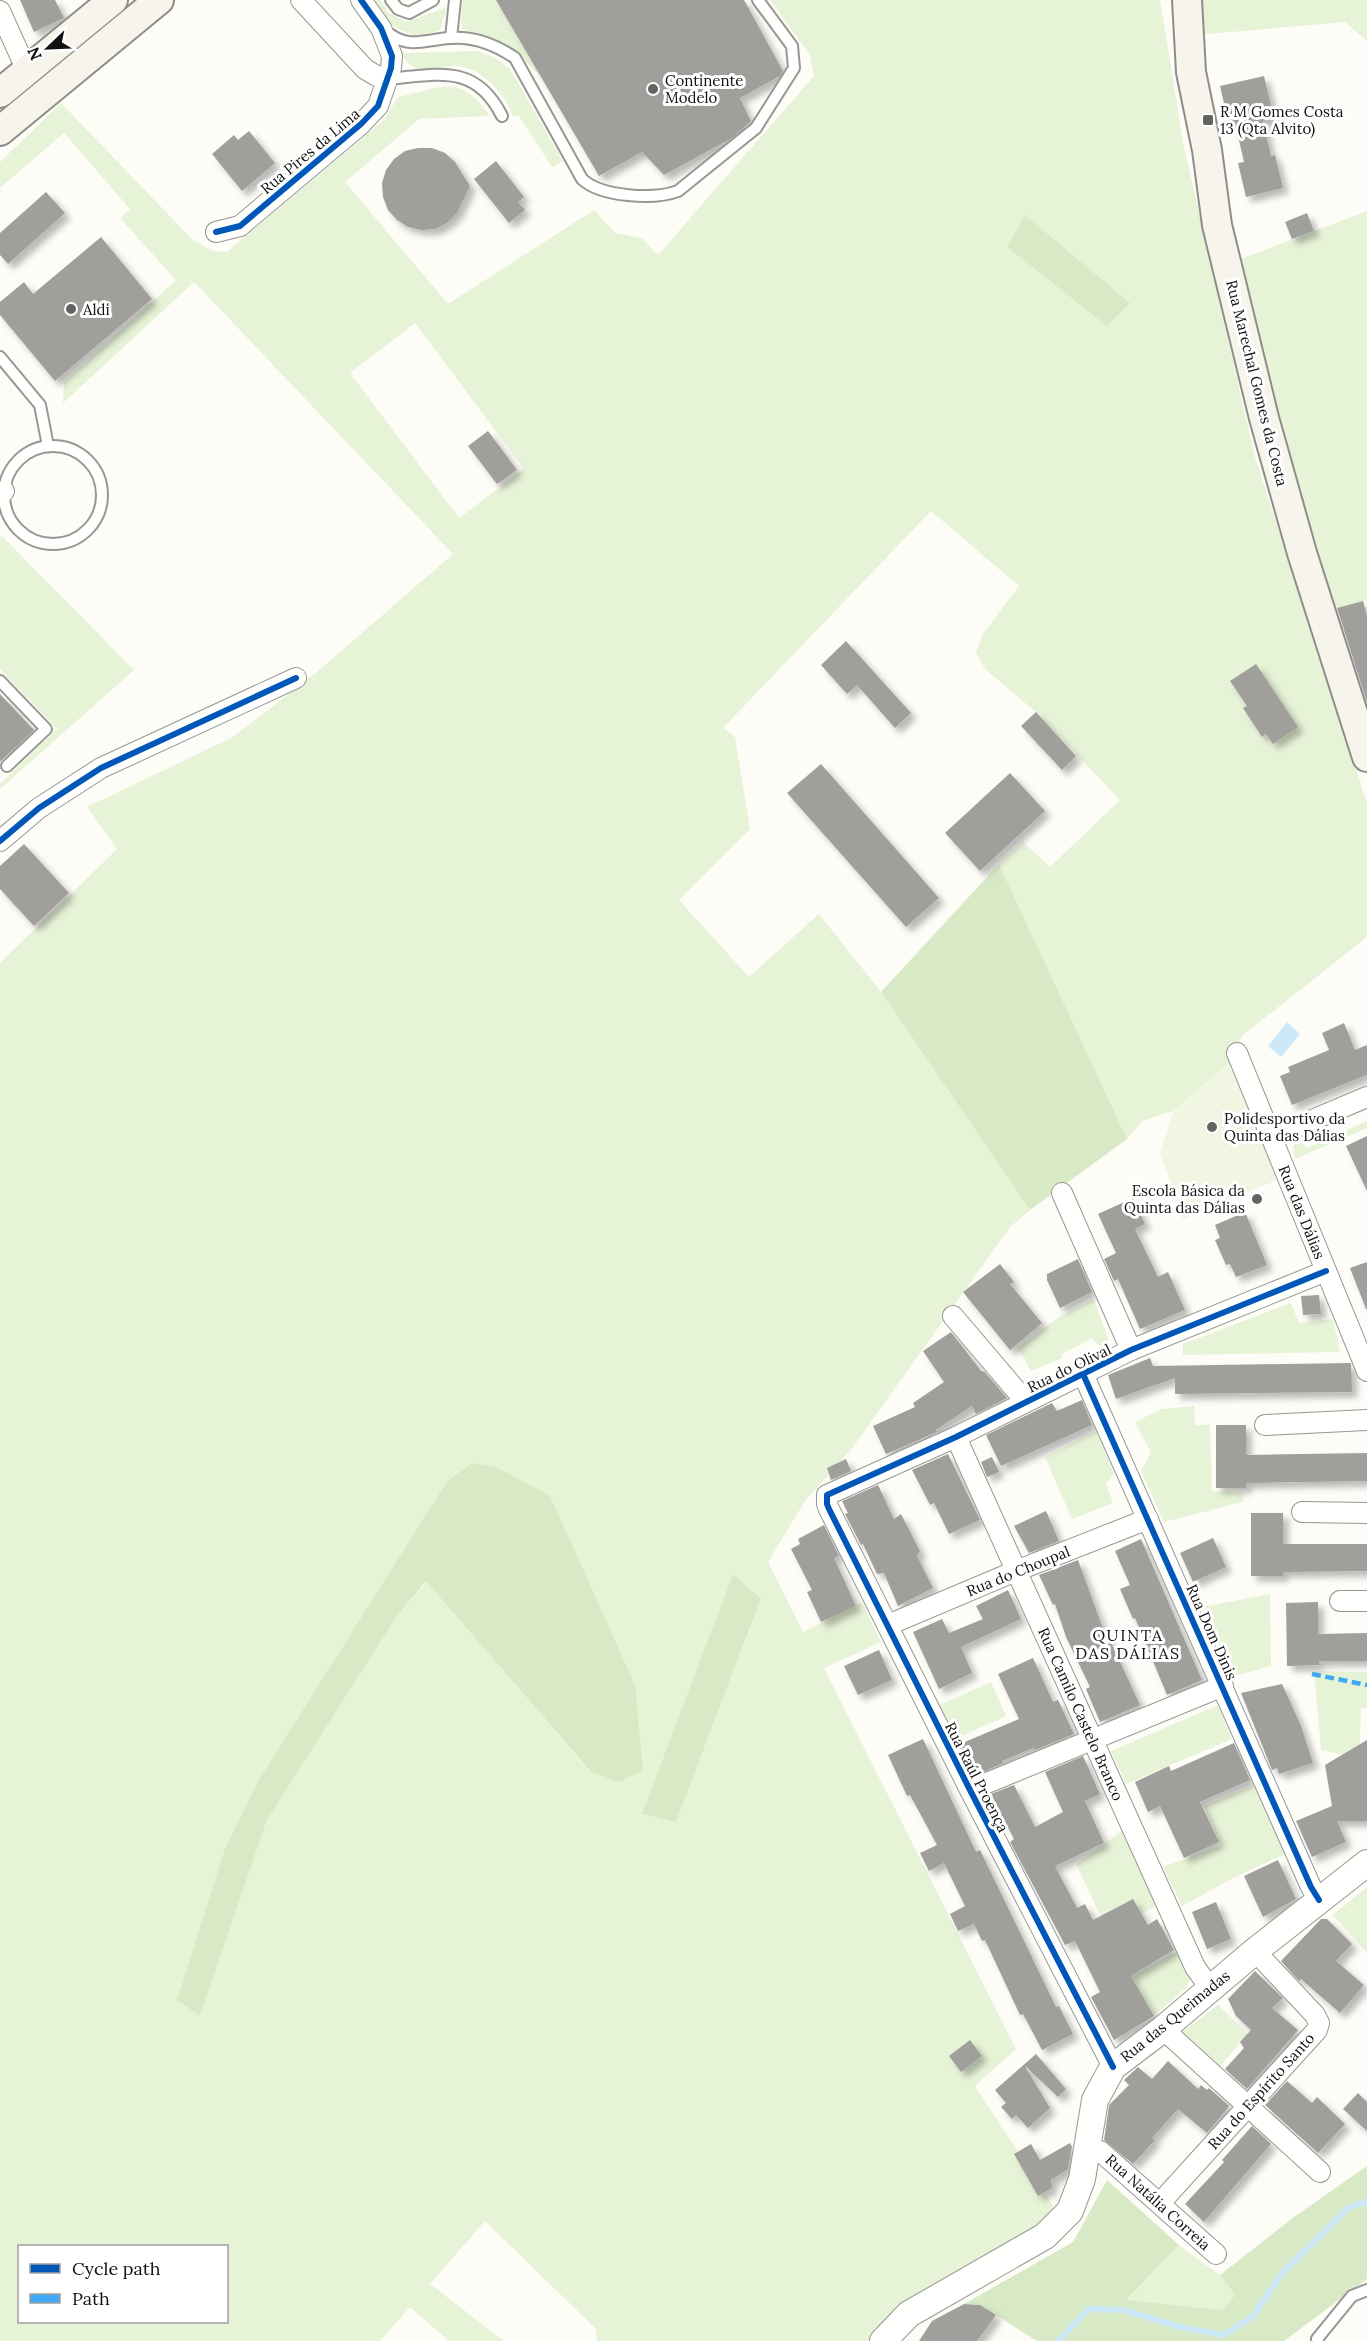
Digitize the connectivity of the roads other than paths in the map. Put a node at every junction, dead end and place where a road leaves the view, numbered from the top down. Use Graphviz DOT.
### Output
graph roads {
  1 [pos="113,0"];
  2 [pos="159,0"];
  3 [pos="301,0"];
  4 [pos="361,0"];
  5 [pos="391,0"];
  6 [pos="433,0"];
  7 [pos="454,0"];
  8 [pos="758,0"];
  9 [pos="1187,0"];
  10 [pos="0,11"];
  11 [pos="381,28"];
  12 [pos="451,38"];
  13 [pos="27,71"];
  14 [pos="386,79"];
  15 [pos="0,93"];
  16 [pos="502,117"];
  17 [pos="0,131"];
  18 [pos="216,232"];
  19 [pos="0,357"];
  20 [pos="48,446"];
  21 [pos="2,494"];
  22 [pos="296,678"];
  23 [pos="0,681"];
  24 [pos="1367,757"];
  25 [pos="7,766"];
  26 [pos="0,841"];
  27 [pos="1237,1053"];
  28 [pos="1367,1097"];
  29 [pos="1272,1137"];
  30 [pos="1062,1193"];
  31 [pos="1326,1271"];
  32 [pos="953,1316"];
  33 [pos="1131,1350"];
  34 [pos="1367,1371"];
  35 [pos="1083,1374"];
  36 [pos="1026,1402"];
  37 [pos="1367,1420"];
  38 [pos="1265,1425"];
  39 [pos="956,1437"];
  40 [pos="827,1495"];
  41 [pos="1302,1512"];
  42 [pos="1367,1513"];
  43 [pos="1148,1520"];
  44 [pos="1016,1571"];
  45 [pos="1340,1601"];
  46 [pos="1367,1601"];
  47 [pos="888,1626"];
  48 [pos="1223,1686"];
  49 [pos="1092,1740"];
  50 [pos="970,1790"];
  51 [pos="1367,1863"];
  52 [pos="1319,1900"];
  53 [pos="1255,1951"];
  54 [pos="1210,1988"];
  55 [pos="1163,2029"];
  56 [pos="1113,2067"];
  57 [pos="1248,2106"];
  58 [pos="1100,2151"];
  59 [pos="1320,2172"];
  60 [pos="1160,2203"];
  61 [pos="1216,2254"];
  62 [pos="1367,2290"];
  63 [pos="1317,2340"];
  64 [pos="884,2341"];
  1 -- 13 [label="main road"];
  2 -- 17 [label="main road"];
  3 -- 14 [label="street"];
  4 -- 11 [label="street, Rua Pires da Lima"];
  5 -- 6 [label="lane"];
  7 -- 12 [label="lane"];
  8 -- 12 [label="lane"];
  9 -- 24 [label="main road, Rua Marechal Gomes da Costa"];
  10 -- 13 [label="street"];
  11 -- 12 [label="lane"];
  11 -- 14 [label="street, Rua Pires da Lima"];
  13 -- 15 [label="main road"];
  14 -- 16 [label="lane"];
  14 -- 18 [label="street, Rua Pires da Lima"];
  19 -- 20 [label="lane"];
  20 -- 21 [label="lane"];
  20 -- 21 [label="lane"];
  22 -- 26 [label="street"];
  23 -- 25 [label="lane"];
  27 -- 29 [label="street, Rua das Dálias"];
  28 -- 29 [label="street"];
  29 -- 31 [label="street, Rua das Dálias"];
  30 -- 33 [label="street"];
  31 -- 33 [label="street, Rua do Olival"];
  31 -- 34 [label="street, Rua das Dálias"];
  32 -- 36 [label="street"];
  33 -- 35 [label="street, Rua do Olival"];
  35 -- 36 [label="street, Rua do Olival"];
  35 -- 43 [label="street, Rua Dom Dinis"];
  36 -- 39 [label="street, Rua do Olival"];
  37 -- 38 [label="street"];
  39 -- 40 [label="street, Rua do Olival"];
  39 -- 44 [label="street, Rua Camilo Castelo Branco"];
  40 -- 47 [label="street, Rua Raúl Proença"];
  41 -- 42 [label="street"];
  43 -- 44 [label="street, Rua do Choupal"];
  43 -- 48 [label="street, Rua Dom Dinis"];
  44 -- 47 [label="street, Rua do Choupal"];
  44 -- 49 [label="street, Rua Camilo Castelo Branco"];
  45 -- 46 [label="street"];
  47 -- 50 [label="street, Rua Raúl Proença"];
  48 -- 49 [label="street"];
  48 -- 52 [label="street, Rua Dom Dinis"];
  49 -- 50 [label="street"];
  49 -- 54 [label="street, Rua Camilo Castelo Branco"];
  50 -- 56 [label="street, Rua Raúl Proença"];
  51 -- 52 [label="street, Rua das Queimadas"];
  52 -- 53 [label="street, Rua das Queimadas"];
  53 -- 54 [label="street, Rua das Queimadas"];
  53 -- 57 [label="street, Rua do Espírito Santo"];
  54 -- 55 [label="street, Rua das Queimadas"];
  55 -- 56 [label="street, Rua das Queimadas"];
  55 -- 57 [label="street"];
  56 -- 64 [label="street, Rua das Queimadas"];
  57 -- 59 [label="street"];
  57 -- 60 [label="street, Rua do Espírito Santo"];
  58 -- 60 [label="street, Rua Natália Correia"];
  60 -- 61 [label="street, Rua Natália Correia"];
  62 -- 63 [label="lane"];
}
